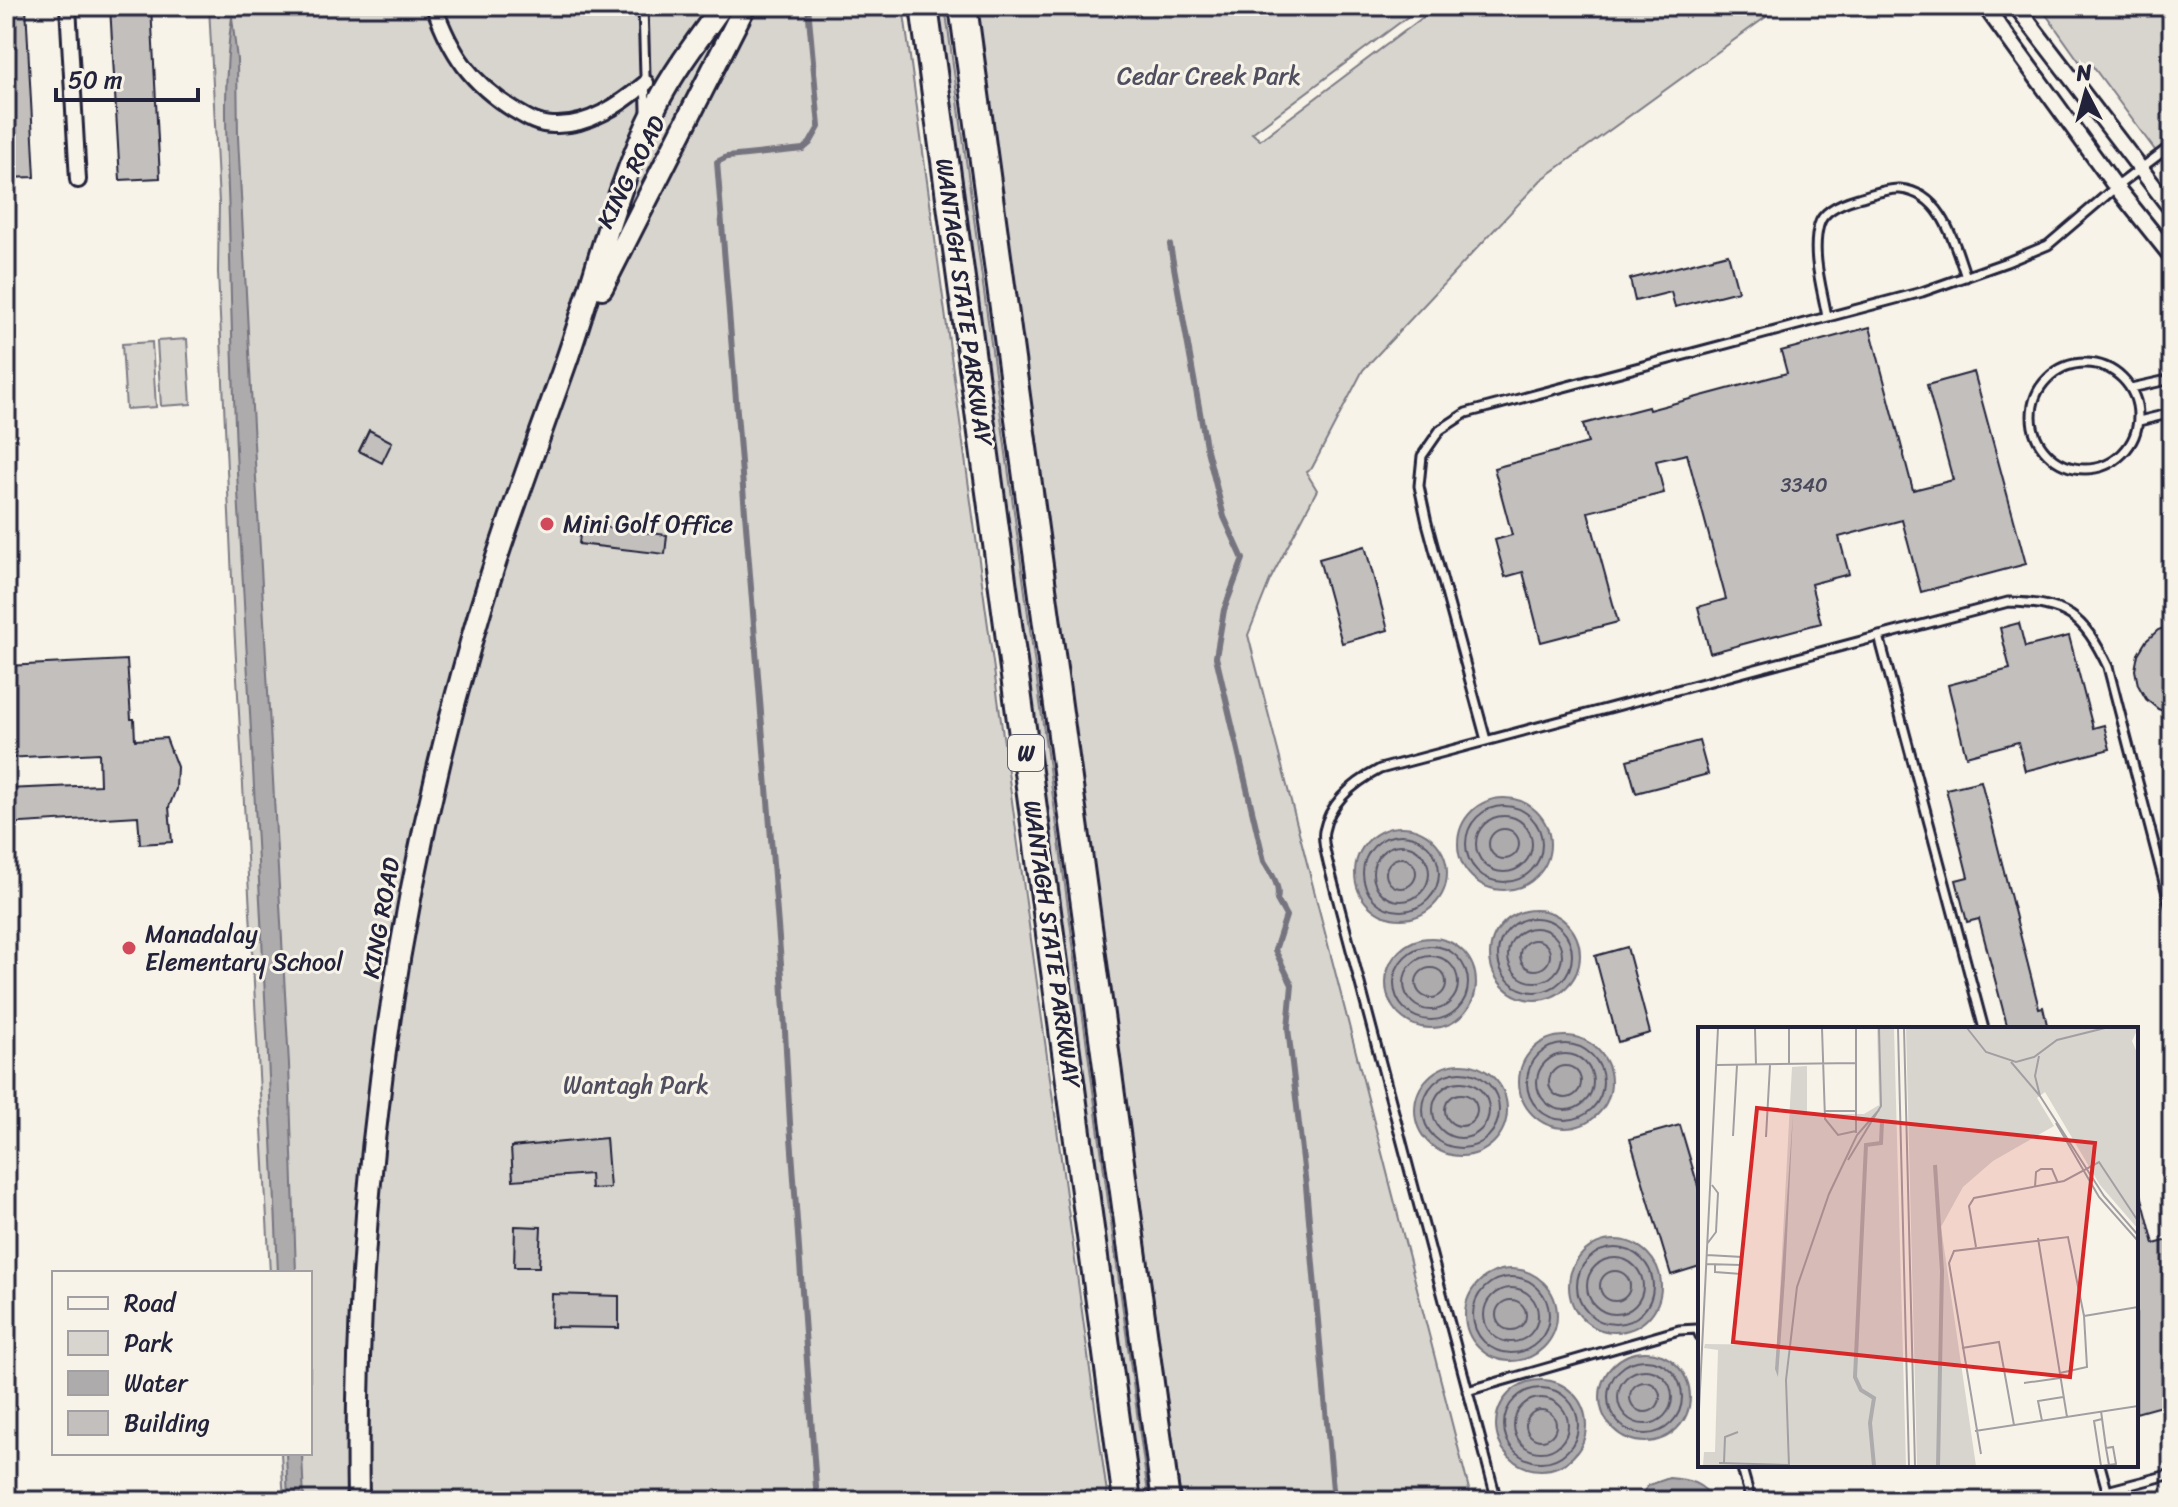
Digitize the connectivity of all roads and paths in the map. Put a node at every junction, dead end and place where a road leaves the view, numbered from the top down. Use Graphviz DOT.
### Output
graph roads {
  1 [pos="68,6"];
  2 [pos="434,6"];
  3 [pos="643,6"];
  4 [pos="722,6"];
  5 [pos="745,6"];
  6 [pos="924,6"];
  7 [pos="963,6"];
  8 [pos="1985,6"];
  9 [pos="2016,6"];
  10 [pos="646,83"];
  11 [pos="647,128"];
  12 [pos="2172,145"];
  13 [pos="2139,169"];
  14 [pos="78,180"];
  15 [pos="2116,187"];
  16 [pos="2172,210"];
  17 [pos="2172,257"];
  18 [pos="1966,277"];
  19 [pos="1827,317"];
  20 [pos="566,364"];
  21 [pos="2172,379"];
  22 [pos="2131,388"];
  23 [pos="2172,413"];
  24 [pos="2139,421"];
  25 [pos="1879,636"];
  26 [pos="1486,740"];
  27 [pos="2172,913"];
  28 [pos="1983,1027"];
  29 [pos="1698,1331"];
  30 [pos="1467,1391"];
  31 [pos="1742,1467"];
  32 [pos="2101,1467"];
  33 [pos="2172,1474"];
  34 [pos="2107,1491"];
  35 [pos="358,1501"];
  36 [pos="1127,1501"];
  37 [pos="1166,1501"];
  38 [pos="1497,1501"];
  39 [pos="1751,1501"];
  40 [pos="2110,1501"];
  1 -- 14 [label="street"];
  2 -- 10 [label="street"];
  3 -- 10 [label="lane"];
  4 -- 11 [label="street, KING ROAD"];
  5 -- 20 [label="street, KING ROAD"];
  6 -- 36 [label="highway, WANTAGH STATE PARKWAY / W"];
  7 -- 37 [label="highway, WANTAGH STATE PARKWAY / W"];
  8 -- 15 [label="street"];
  9 -- 13 [label="street"];
  10 -- 11 [label="lane"];
  11 -- 20 [label="street, KING ROAD"];
  12 -- 13 [label="lane"];
  13 -- 15 [label="lane"];
  13 -- 16 [label="street"];
  15 -- 17 [label="street"];
  15 -- 18 [label="lane"];
  18 -- 19 [label="lane"];
  18 -- 19 [label="lane"];
  19 -- 26 [label="lane"];
  20 -- 35 [label="street, KING ROAD"];
  21 -- 22 [label="lane"];
  22 -- 24 [label="lane"];
  22 -- 24 [label="lane"];
  23 -- 24 [label="lane"];
  25 -- 26 [label="lane"];
  25 -- 27 [label="lane"];
  25 -- 28 [label="lane"];
  26 -- 30 [label="lane"];
  29 -- 30 [label="lane"];
  30 -- 38 [label="lane"];
  31 -- 39 [label="lane"];
  32 -- 34 [label="lane"];
  33 -- 34 [label="lane"];
  34 -- 40 [label="lane"];
}
